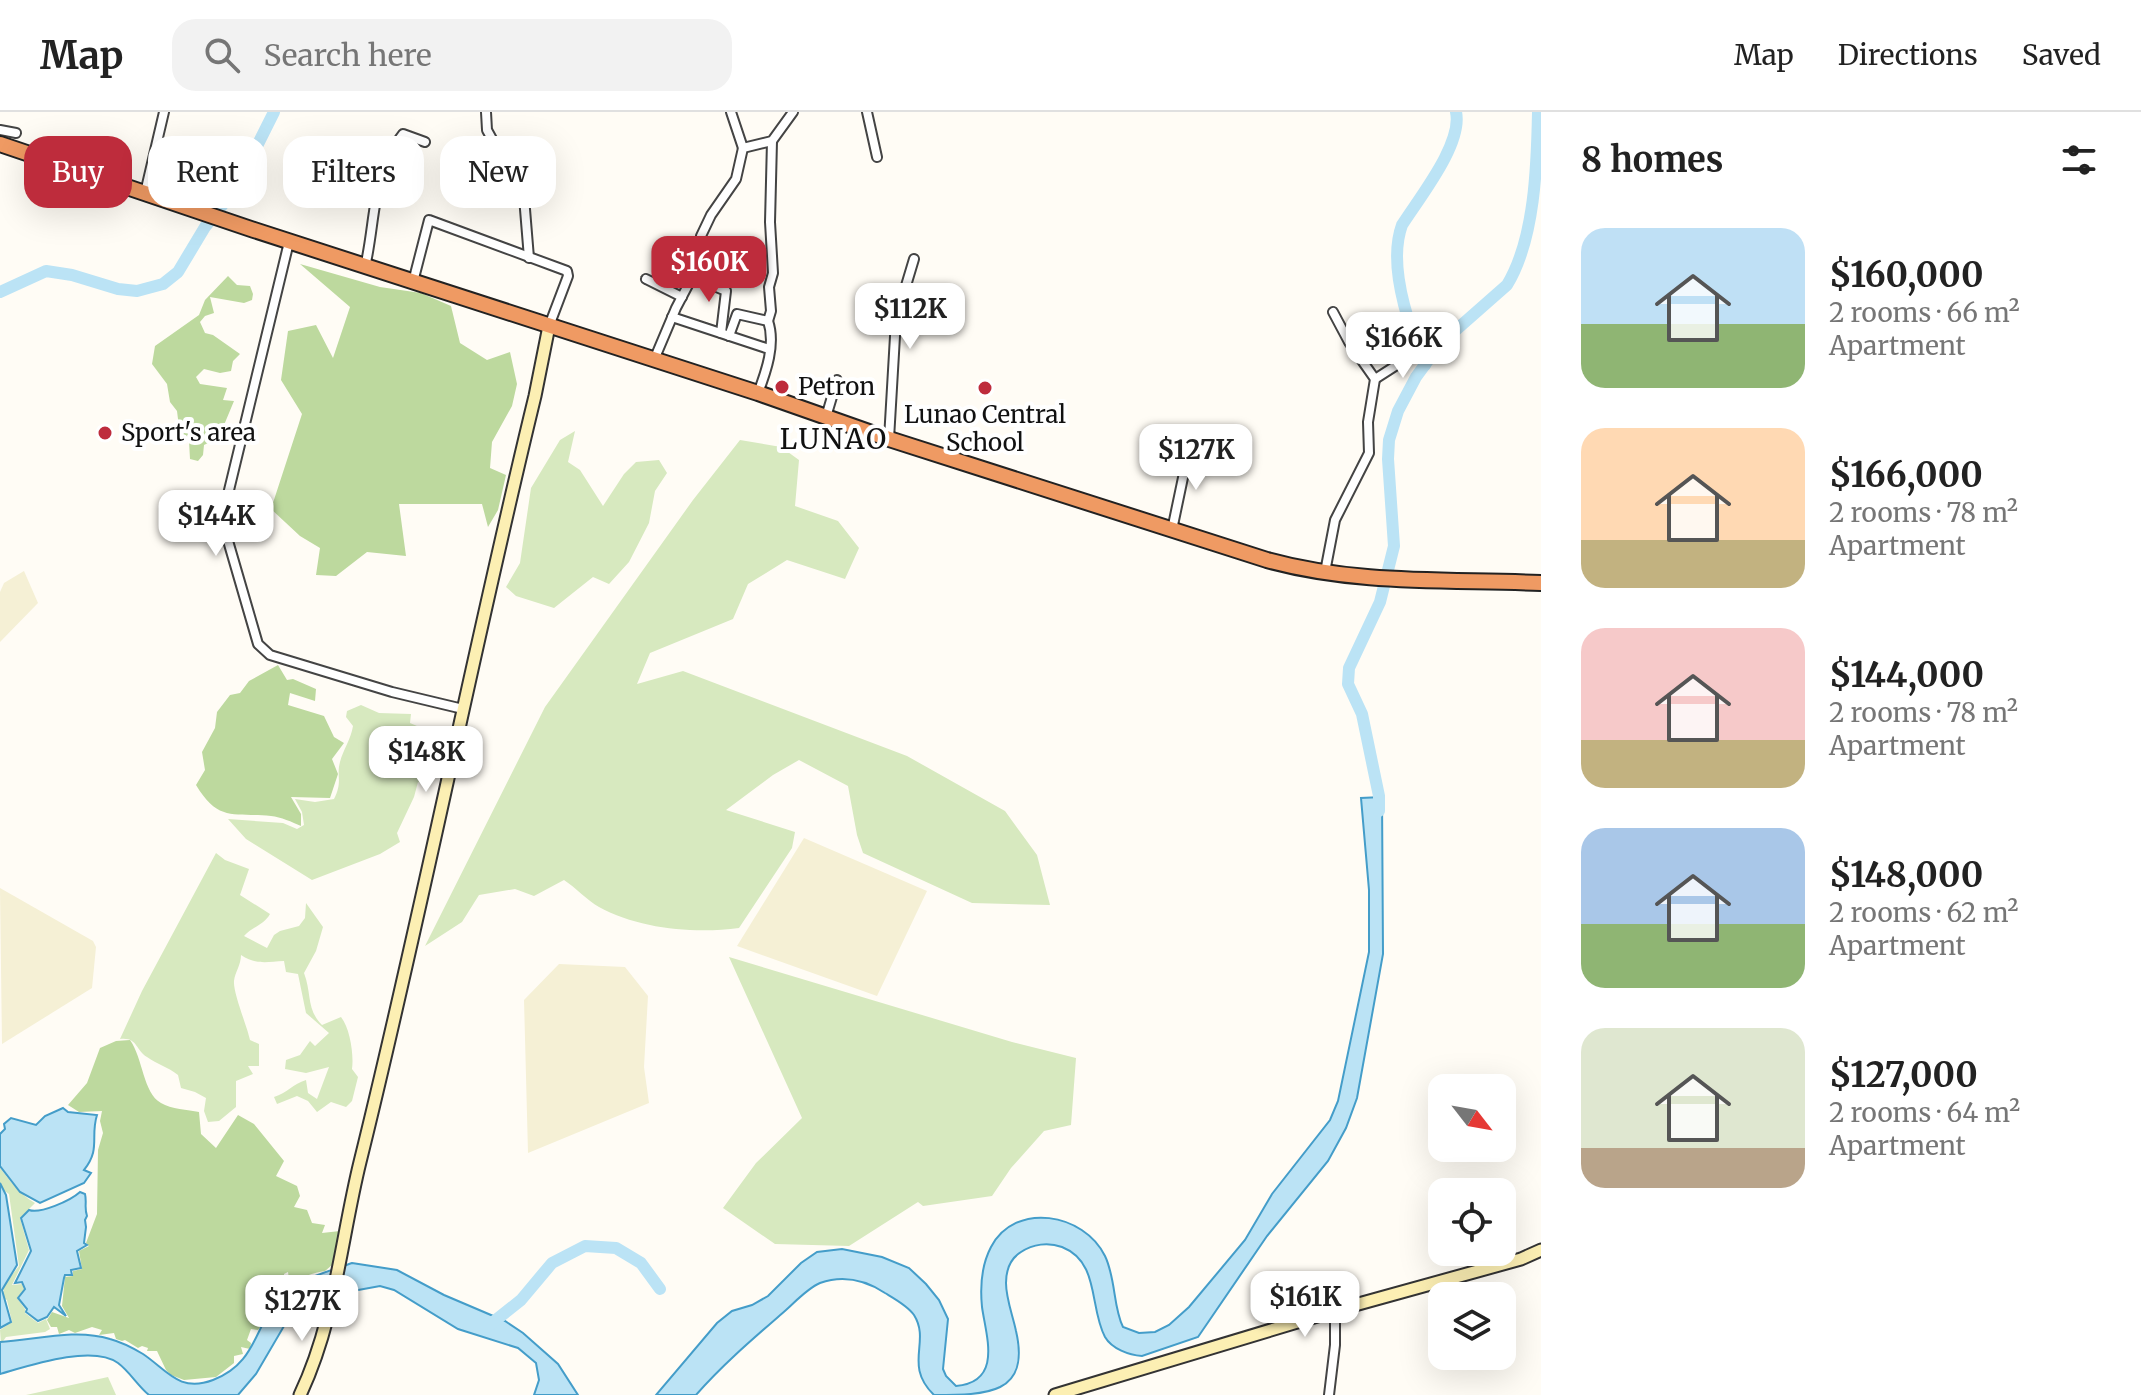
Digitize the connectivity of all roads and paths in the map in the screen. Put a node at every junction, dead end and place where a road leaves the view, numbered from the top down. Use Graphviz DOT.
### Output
graph roads {
  1 [pos="164,112"];
  2 [pos="486,112"];
  3 [pos="731,112"];
  4 [pos="793,112"];
  5 [pos="867,112"];
  6 [pos="0,130"];
  7 [pos="16,133"];
  8 [pos="772,141"];
  9 [pos="425,142"];
  10 [pos="0,144"];
  11 [pos="743,148"];
  12 [pos="877,157"];
  13 [pos="145,193"];
  14 [pos="289,242"];
  15 [pos="529,258"];
  16 [pos="914,259"];
  17 [pos="365,267"];
  18 [pos="693,277"];
  19 [pos="646,279"];
  20 [pos="413,282"];
  21 [pos="682,297"];
  22 [pos="1333,312"];
  23 [pos="672,317"];
  24 [pos="768,321"];
  25 [pos="549,326"];
  26 [pos="725,334"];
  27 [pos="769,349"];
  28 [pos="1414,354"];
  29 [pos="654,360"];
  30 [pos="1375,379"];
  31 [pos="837,380"];
  32 [pos="758,393"];
  33 [pos="825,418"];
  34 [pos="889,439"];
  35 [pos="1189,449"];
  36 [pos="1172,530"];
  37 [pos="1325,572"];
  38 [pos="1541,583"];
  39 [pos="463,709"];
  40 [pos="1541,1250"];
  41 [pos="1335,1312"];
  42 [pos="1090,1390"];
  43 [pos="300,1395"];
  44 [pos="1058,1395"];
  45 [pos="1329,1395"];
  1 -- 13 [label="street"];
  2 -- 15 [label="street"];
  3 -- 11 [label="street"];
  4 -- 8 [label="street"];
  5 -- 12 [label="street"];
  6 -- 7 [label="street"];
  8 -- 11 [label="street"];
  8 -- 24 [label="street"];
  9 -- 17 [label="street"];
  10 -- 13 [label="highway"];
  11 -- 18 [label="street"];
  13 -- 14 [label="highway"];
  14 -- 17 [label="highway"];
  14 -- 39 [label="street"];
  15 -- 20 [label="street"];
  15 -- 25 [label="street"];
  16 -- 34 [label="street"];
  17 -- 20 [label="highway"];
  18 -- 21 [label="street"];
  18 -- 26 [label="street"];
  19 -- 21 [label="street"];
  20 -- 25 [label="highway"];
  21 -- 23 [label="street"];
  22 -- 30 [label="street"];
  23 -- 26 [label="street"];
  23 -- 29 [label="street"];
  24 -- 26 [label="street"];
  24 -- 27 [label="street"];
  25 -- 29 [label="highway"];
  25 -- 39 [label="street"];
  26 -- 27 [label="street"];
  27 -- 32 [label="street"];
  28 -- 30 [label="street"];
  29 -- 32 [label="highway"];
  30 -- 37 [label="street"];
  31 -- 33 [label="street"];
  32 -- 33 [label="highway"];
  33 -- 34 [label="highway"];
  34 -- 36 [label="highway"];
  35 -- 36 [label="street"];
  36 -- 37 [label="highway"];
  37 -- 38 [label="highway"];
  39 -- 43 [label="street"];
  40 -- 41 [label="street"];
  41 -- 42 [label="street"];
  41 -- 45 [label="street"];
  42 -- 44 [label="street"];
}
